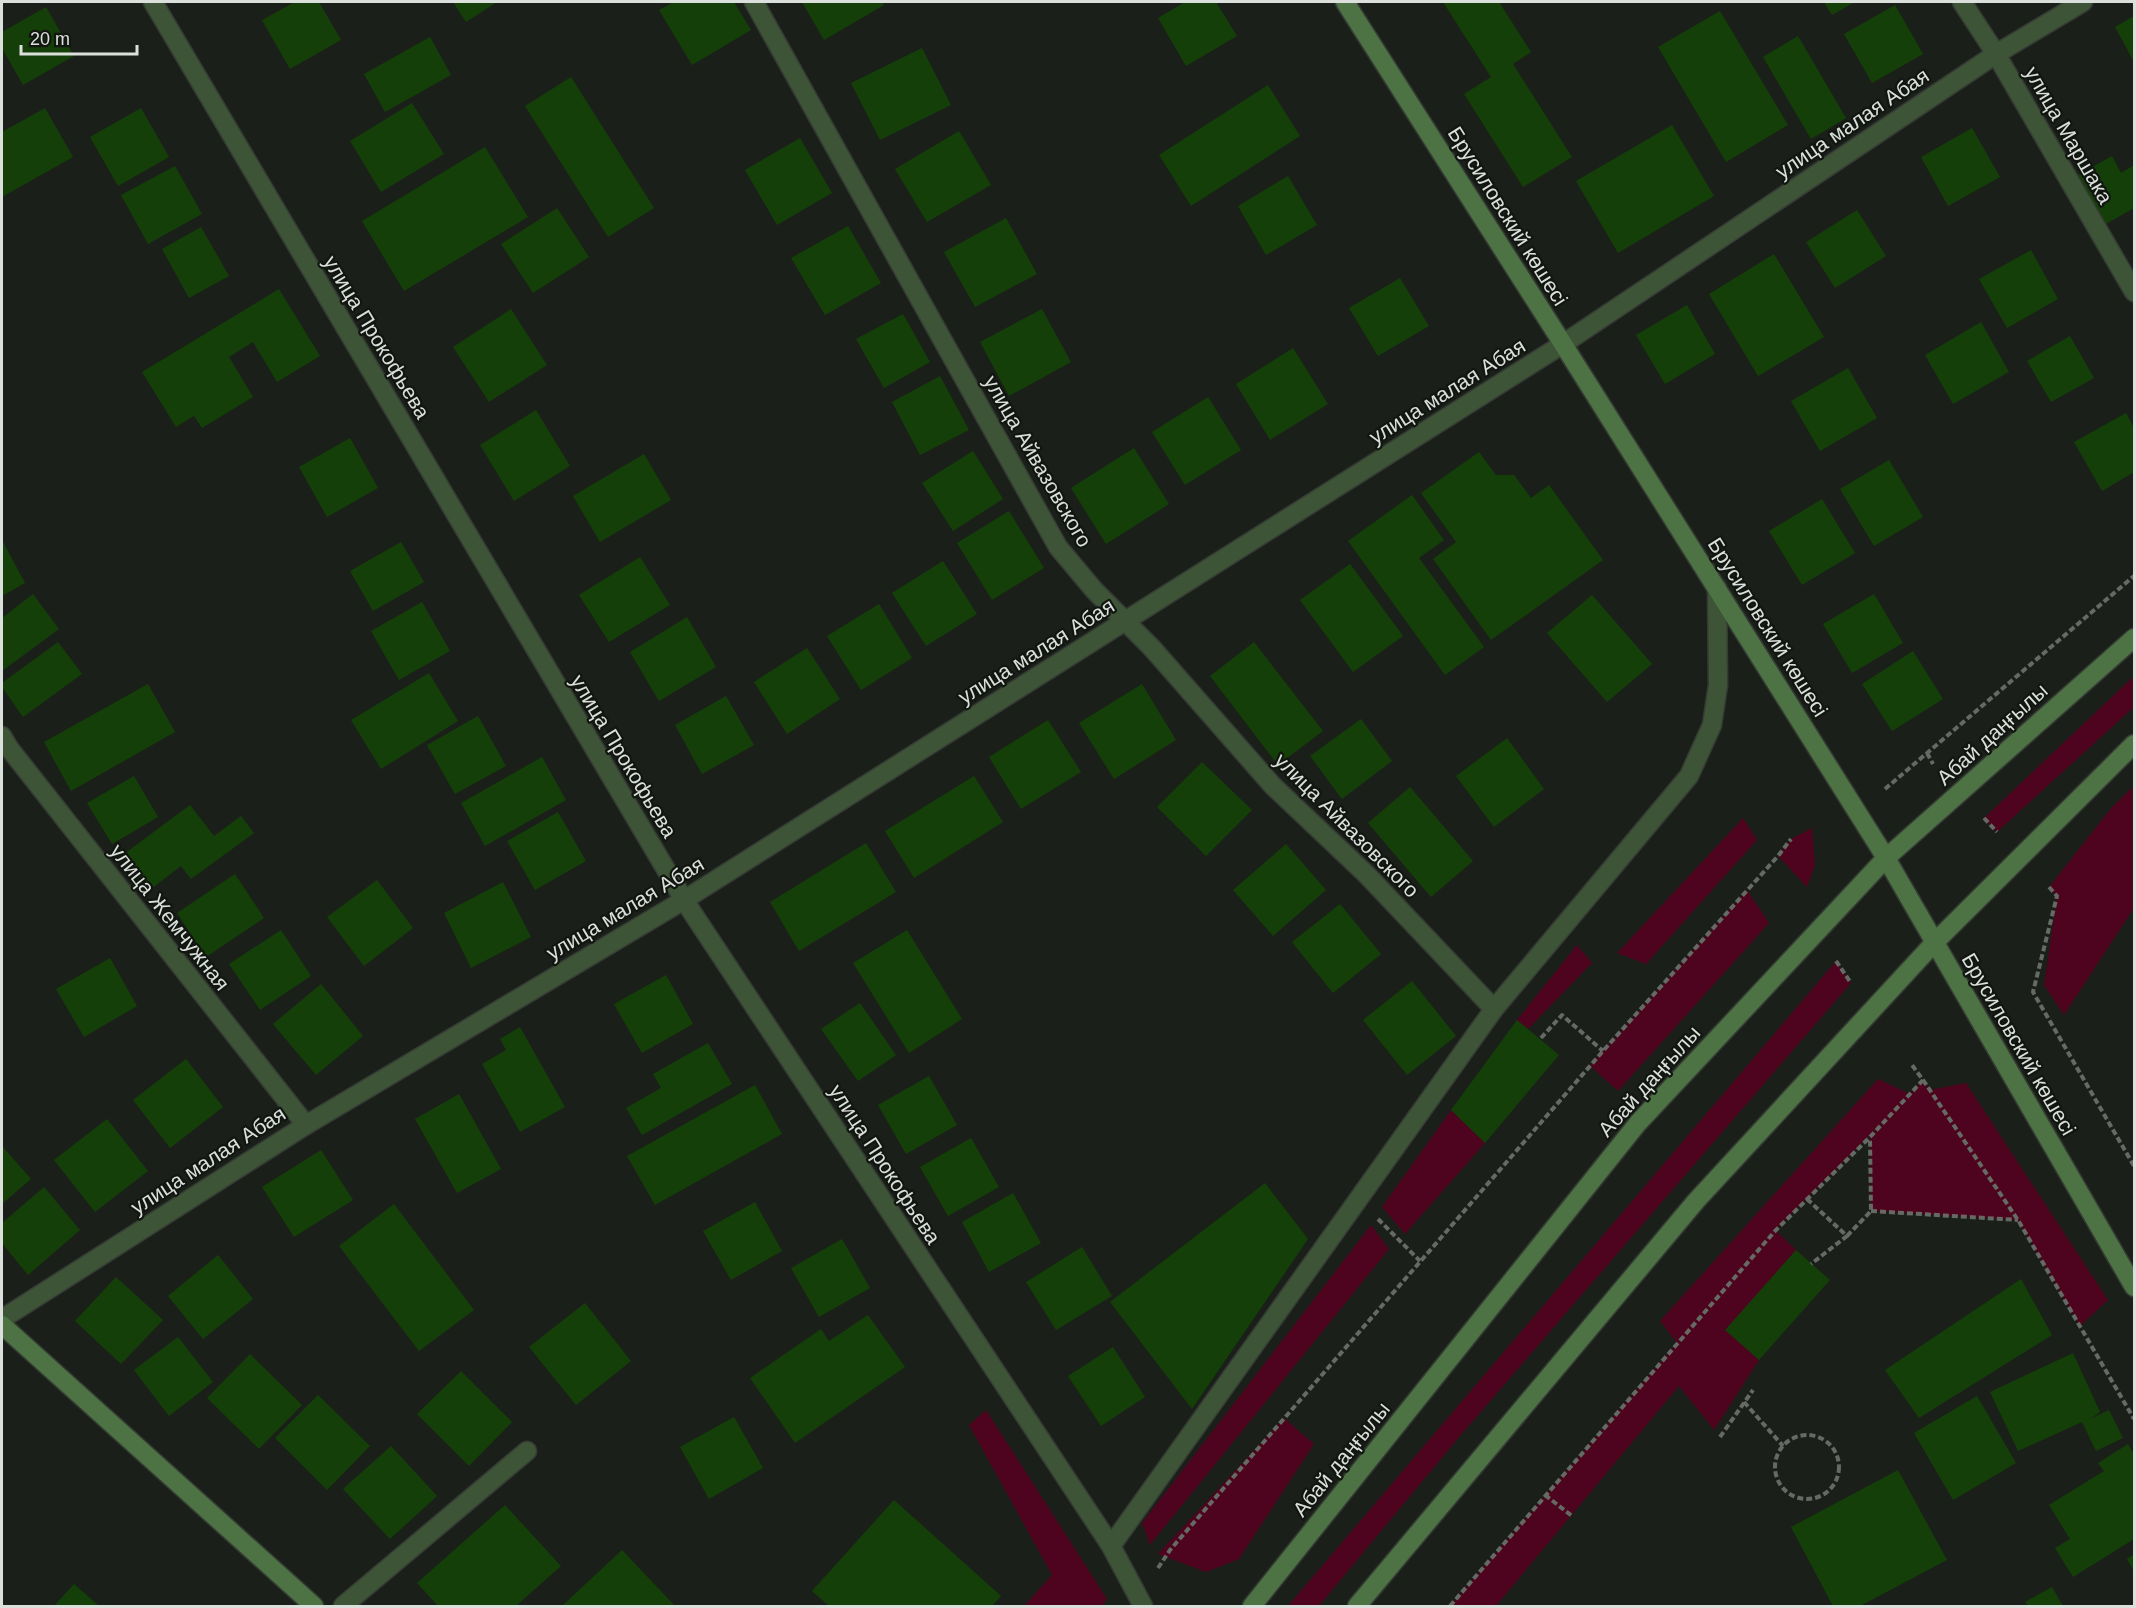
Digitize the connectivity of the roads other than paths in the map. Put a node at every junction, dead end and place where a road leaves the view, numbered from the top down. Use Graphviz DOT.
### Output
graph roads {
  1 [pos="153,2"];
  2 [pos="754,2"];
  3 [pos="1345,2"];
  4 [pos="1962,2"];
  5 [pos="2083,2"];
  6 [pos="1996,54"];
  7 [pos="2134,292"];
  8 [pos="1563,344"];
  9 [pos="1717,588"];
  10 [pos="1125,621"];
  11 [pos="2134,638"];
  12 [pos="2,736"];
  13 [pos="2134,744"];
  14 [pos="1886,858"];
  15 [pos="684,900"];
  16 [pos="1934,943"];
  17 [pos="1494,1010"];
  18 [pos="306,1125"];
  19 [pos="2134,1287"];
  20 [pos="2,1319"];
  21 [pos="2,1325"];
  22 [pos="527,1451"];
  23 [pos="1110,1546"];
  24 [pos="314,1606"];
  25 [pos="343,1606"];
  26 [pos="1143,1606"];
  27 [pos="1252,1606"];
  28 [pos="1357,1606"];
  1 -- 15 [label="street, улица Прокофьева"];
  2 -- 10 [label="street, улица Айвазовского"];
  3 -- 8 [label="main road, Брусиловский көшесі"];
  4 -- 6 [label="street, улица Маршака"];
  5 -- 6 [label="street, улица малая Абая"];
  6 -- 7 [label="street, улица Маршака"];
  6 -- 8 [label="street, улица малая Абая"];
  8 -- 9 [label="main road, Брусиловский көшесі"];
  8 -- 10 [label="street, улица малая Абая"];
  9 -- 14 [label="main road, Брусиловский көшесі"];
  9 -- 17 [label="street"];
  10 -- 15 [label="street, улица малая Абая"];
  10 -- 17 [label="street, улица Айвазовского"];
  11 -- 14 [label="main road, Абай даңғылы"];
  12 -- 18 [label="street, улица Жемчужная"];
  13 -- 16 [label="main road"];
  14 -- 16 [label="main road, Брусиловский көшесі"];
  14 -- 27 [label="main road, Абай даңғылы"];
  15 -- 18 [label="street, улица малая Абая"];
  15 -- 23 [label="street, улица Прокофьева"];
  16 -- 19 [label="main road, Брусиловский көшесі"];
  16 -- 28 [label="main road"];
  17 -- 23 [label="street"];
  18 -- 20 [label="street, улица малая Абая"];
  21 -- 24 [label="main road"];
  22 -- 25 [label="street"];
  23 -- 26 [label="street, улица Прокофьева"];
}
